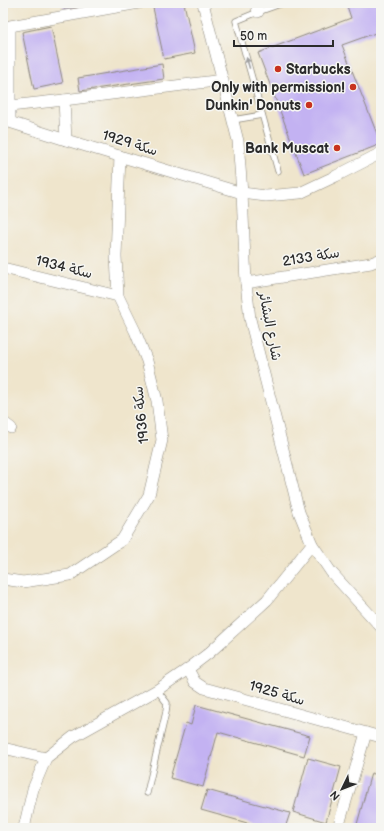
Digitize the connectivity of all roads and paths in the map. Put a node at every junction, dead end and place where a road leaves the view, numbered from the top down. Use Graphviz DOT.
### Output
graph roads {
  1 [pos="139,3"];
  2 [pos="204,3"];
  3 [pos="283,3"];
  4 [pos="257,7"];
  5 [pos="223,80"];
  6 [pos="64,100"];
  7 [pos="10,106"];
  8 [pos="262,114"];
  9 [pos="6,120"];
  10 [pos="233,120"];
  11 [pos="66,140"];
  12 [pos="381,153"];
  13 [pos="120,156"];
  14 [pos="278,171"];
  15 [pos="242,193"];
  16 [pos="381,259"];
  17 [pos="3,268"];
  18 [pos="246,283"];
  19 [pos="118,296"];
  20 [pos="312,544"];
  21 [pos="3,579"];
  22 [pos="381,627"];
  23 [pos="188,670"];
  24 [pos="157,690"];
  25 [pos="366,733"];
  26 [pos="381,737"];
  27 [pos="3,748"];
  28 [pos="46,758"];
  29 [pos="148,793"];
  30 [pos="25,828"];
  31 [pos="338,828"];
  1 -- 7 [label="street, سكة 1929"];
  2 -- 5 [label="street, شارع البشائر"];
  3 -- 4 [label="lane"];
  8 -- 4 [label="lane, one-way"];
  5 -- 6 [label="street"];
  5 -- 10 [label="street, شارع البشائر"];
  6 -- 7 [label="street"];
  6 -- 11 [label="street"];
  7 -- 9 [label="street, سكة 1929"];
  8 -- 10 [label="lane"];
  8 -- 14 [label="lane"];
  9 -- 11 [label="street, سكة 1929"];
  10 -- 15 [label="street, شارع البشائر"];
  11 -- 13 [label="street, سكة 1929"];
  12 -- 15 [label="street, سكة 1929"];
  13 -- 15 [label="street, سكة 1929"];
  13 -- 19 [label="street, سكة 1936"];
  15 -- 18 [label="street, شارع البشائر"];
  16 -- 18 [label="street, سكة 2133"];
  17 -- 19 [label="street, سكة 1934"];
  18 -- 20 [label="street, شارع البشائر"];
  19 -- 21 [label="street, سكة 1936"];
  20 -- 22 [label="street, شارع البشائر"];
  20 -- 23 [label="street"];
  23 -- 24 [label="street"];
  23 -- 25 [label="street, سكة 1925"];
  24 -- 28 [label="street"];
  24 -- 29 [label="lane"];
  25 -- 26 [label="street, سكة 1925"];
  25 -- 31 [label="street"];
  27 -- 28 [label="street"];
  28 -- 30 [label="street"];
}
